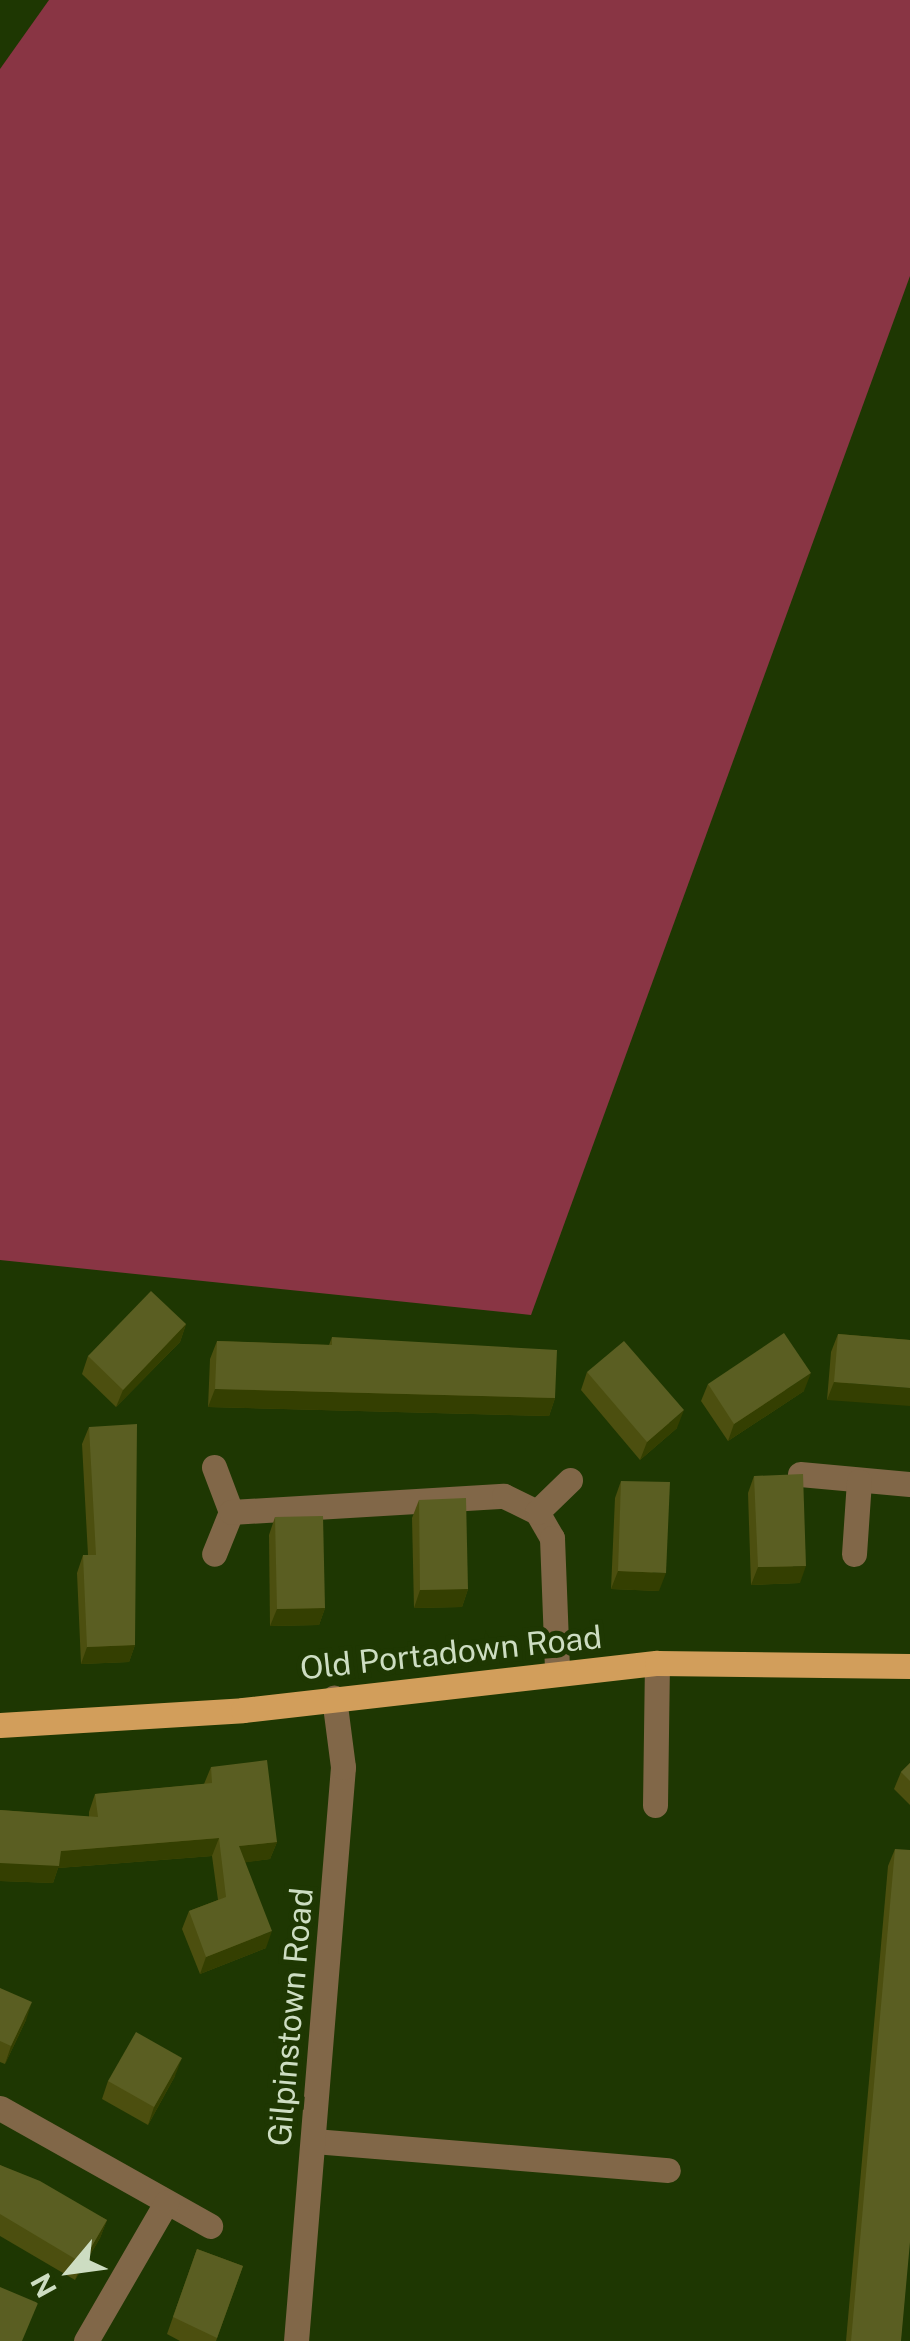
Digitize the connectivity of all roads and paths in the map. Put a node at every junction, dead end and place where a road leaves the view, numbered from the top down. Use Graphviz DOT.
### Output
graph roads {
  1 [pos="214,1467"];
  2 [pos="800,1474"];
  3 [pos="570,1480"];
  4 [pos="859,1481"];
  5 [pos="910,1484"];
  6 [pos="231,1512"];
  7 [pos="537,1512"];
  8 [pos="214,1554"];
  9 [pos="854,1554"];
  10 [pos="658,1663"];
  11 [pos="910,1666"];
  12 [pos="558,1670"];
  13 [pos="334,1698"];
  14 [pos="0,1726"];
  15 [pos="655,1806"];
  16 [pos="0,2108"];
  17 [pos="314,2141"];
  18 [pos="668,2170"];
  19 [pos="166,2203"];
  20 [pos="210,2226"];
  21 [pos="86,2341"];
  22 [pos="296,2341"];
  1 -- 6 [label="street"];
  2 -- 4 [label="street"];
  3 -- 7 [label="street"];
  4 -- 5 [label="street"];
  4 -- 9 [label="street"];
  6 -- 7 [label="street"];
  6 -- 8 [label="street"];
  7 -- 12 [label="street"];
  10 -- 11 [label="main road, Old Portadown Road"];
  10 -- 12 [label="main road, Old Portadown Road"];
  10 -- 15 [label="street"];
  12 -- 13 [label="main road, Old Portadown Road"];
  13 -- 14 [label="main road, Old Portadown Road"];
  13 -- 17 [label="street, Gilpinstown Road"];
  16 -- 19 [label="street"];
  17 -- 18 [label="street"];
  17 -- 22 [label="street, Gilpinstown Road"];
  19 -- 20 [label="street"];
  19 -- 21 [label="street"];
}
